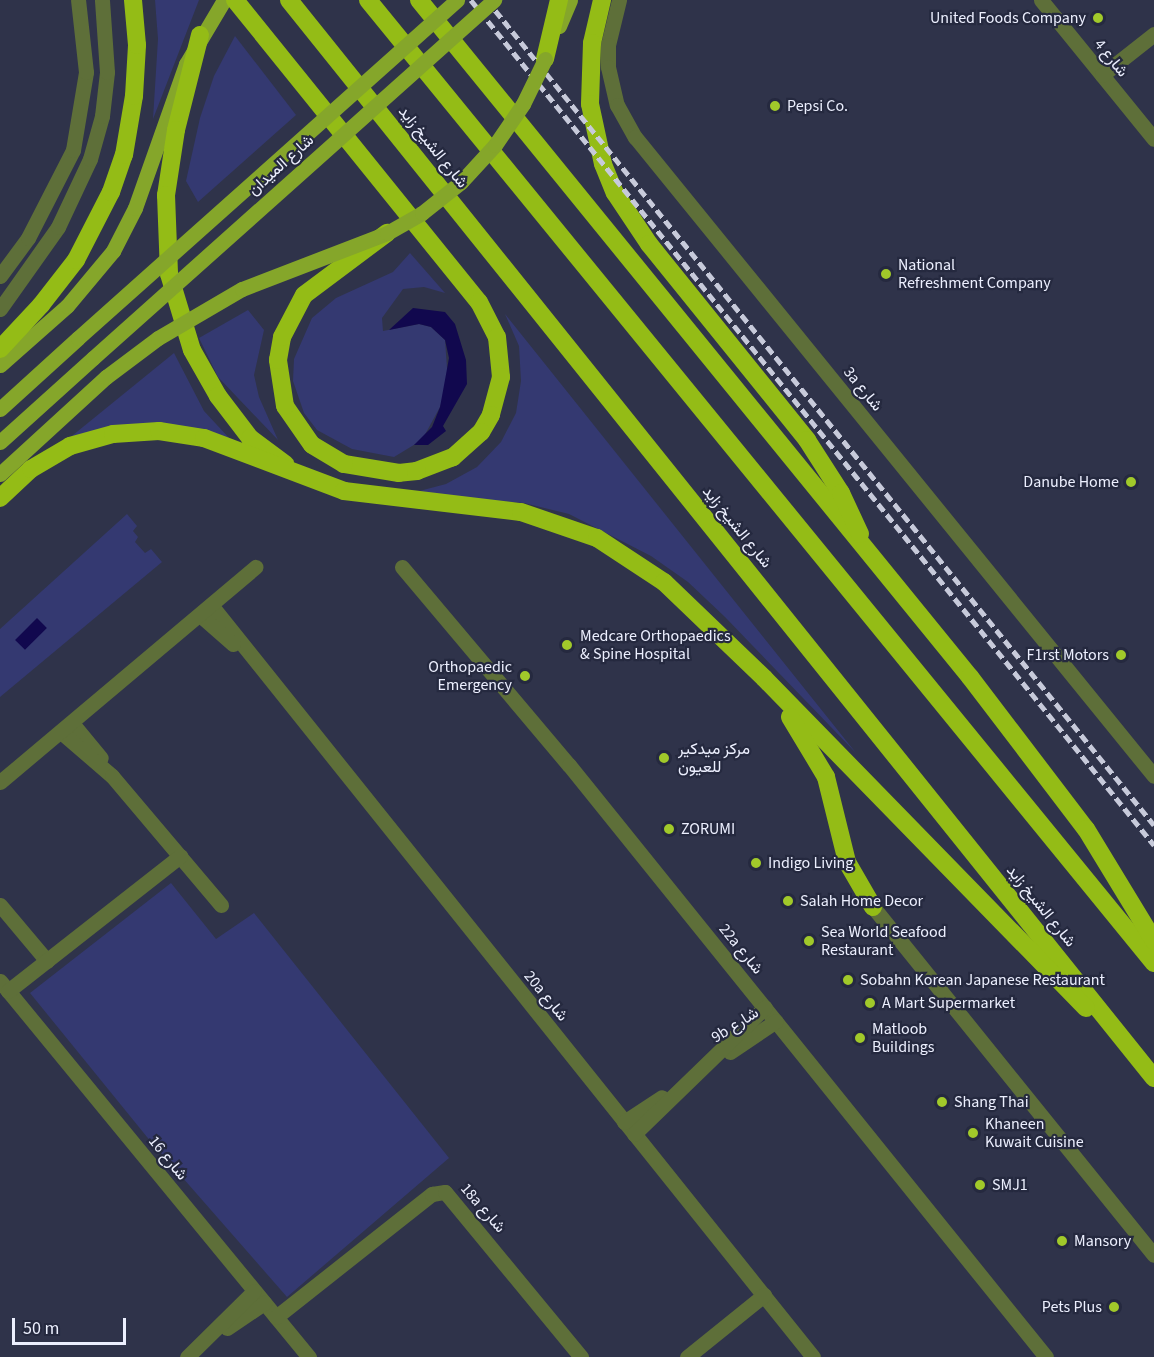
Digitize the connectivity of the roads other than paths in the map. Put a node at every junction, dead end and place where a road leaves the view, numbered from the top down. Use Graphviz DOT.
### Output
graph roads {
  1 [pos="78,0"];
  2 [pos="102,0"];
  3 [pos="133,0"];
  4 [pos="224,0"];
  5 [pos="236,0"];
  6 [pos="289,0"];
  7 [pos="368,0"];
  8 [pos="419,0"];
  9 [pos="457,0"];
  10 [pos="494,0"];
  11 [pos="559,0"];
  12 [pos="570,0"];
  13 [pos="602,0"];
  14 [pos="620,0"];
  15 [pos="1041,0"];
  16 [pos="1154,34"];
  17 [pos="200,35"];
  18 [pos="544,59"];
  19 [pos="1102,75"];
  20 [pos="1154,139"];
  21 [pos="387,233"];
  22 [pos="0,276"];
  23 [pos="0,309"];
  24 [pos="0,349"];
  25 [pos="0,365"];
  26 [pos="0,409"];
  27 [pos="0,442"];
  28 [pos="0,474"];
  29 [pos="321,484"];
  30 [pos="0,498"];
  31 [pos="867,553"];
  32 [pos="255,567"];
  33 [pos="402,567"];
  34 [pos="206,610"];
  35 [pos="764,678"];
  36 [pos="67,728"];
  37 [pos="1154,776"];
  38 [pos="0,782"];
  39 [pos="180,856"];
  40 [pos="0,904"];
  41 [pos="221,905"];
  42 [pos="873,907"];
  43 [pos="1154,941"];
  44 [pos="46,961"];
  45 [pos="1154,963"];
  46 [pos="4,986"];
  47 [pos="765,1007"];
  48 [pos="776,1020"];
  49 [pos="1128,1046"];
  50 [pos="714,1059"];
  51 [pos="1154,1078"];
  52 [pos="678,1089"];
  53 [pos="624,1122"];
  54 [pos="634,1134"];
  55 [pos="1154,1255"];
  56 [pos="764,1295"];
  57 [pos="259,1297"];
  58 [pos="276,1317"];
  59 [pos="187,1357"];
  60 [pos="309,1357"];
  61 [pos="581,1357"];
  62 [pos="687,1357"];
  63 [pos="813,1357"];
  64 [pos="1046,1357"];
  1 -- 22 [label="street"];
  2 -- 23 [label="street"];
  3 -- 24 [label="highway"];
  4 -- 17 [label="main road"];
  5 -- 21 [label="highway"];
  6 -- 49 [label="highway, شارع الشيخ زايد"];
  7 -- 45 [label="highway"];
  8 -- 31 [label="highway"];
  9 -- 26 [label="main road, شارع الميدان, bridge"];
  10 -- 27 [label="main road, شارع الميدان, bridge"];
  11 -- 18 [label="highway"];
  12 -- 18 [label="main road"];
  13 -- 31 [label="highway"];
  14 -- 37 [label="street, 3a شارع"];
  15 -- 19 [label="street, شارع 4"];
  16 -- 19 [label="street"];
  17 -- 25 [label="main road"];
  17 -- 29 [label="highway"];
  18 -- 21 [label="main road, bridge"];
  19 -- 20 [label="street, شارع 4"];
  21 -- 28 [label="main road, bridge"];
  29 -- 30 [label="highway"];
  29 -- 35 [label="highway"];
  31 -- 43 [label="highway"];
  32 -- 34 [label="street"];
  33 -- 47 [label="street, 22a شارع"];
  34 -- 36 [label="street"];
  34 -- 53 [label="street, 20a شارع"];
  35 -- 42 [label="highway"];
  35 -- 49 [label="highway"];
  36 -- 38 [label="street"];
  36 -- 39 [label="street"];
  39 -- 41 [label="street"];
  39 -- 44 [label="street"];
  40 -- 44 [label="street"];
  42 -- 55 [label="street"];
  44 -- 46 [label="street"];
  46 -- 57 [label="street, شارع 16"];
  47 -- 48 [label="street, 22a شارع"];
  47 -- 50 [label="street, 9b شارع"];
  48 -- 50 [label="street, 9b شارع"];
  48 -- 64 [label="street, 22a شارع"];
  49 -- 51 [label="highway, شارع الشيخ زايد"];
  50 -- 52 [label="street, 9b شارع"];
  52 -- 53 [label="street, 9b شارع"];
  52 -- 54 [label="street, 9b شارع"];
  53 -- 54 [label="street, 20a شارع"];
  54 -- 56 [label="street, 20a شارع"];
  56 -- 62 [label="street"];
  56 -- 63 [label="street, 20a شارع"];
  57 -- 58 [label="street, شارع 16"];
  57 -- 59 [label="street"];
  58 -- 60 [label="street, شارع 16"];
  58 -- 61 [label="street, 18a شارع"];
}
